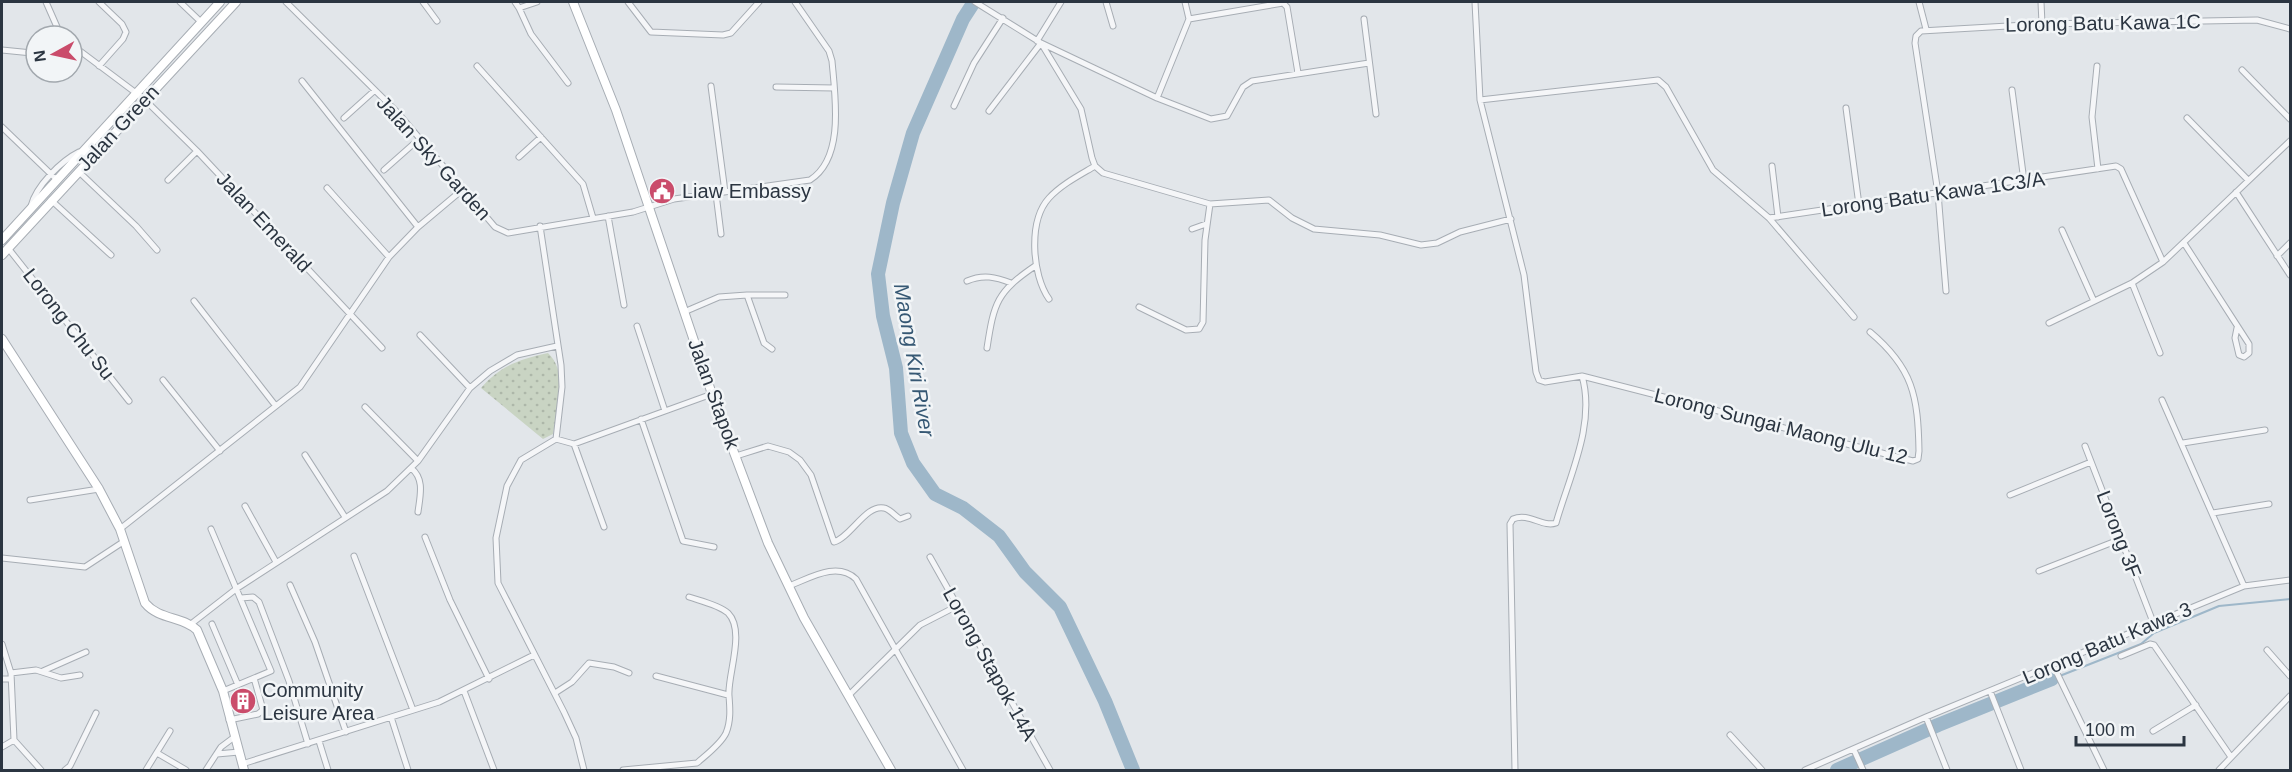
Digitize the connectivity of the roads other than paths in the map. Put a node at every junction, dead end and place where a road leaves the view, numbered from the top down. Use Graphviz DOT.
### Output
graph roads {
  1 [pos="46,2"];
  2 [pos="99,2"];
  3 [pos="180,2"];
  4 [pos="220,2"];
  5 [pos="236,2"];
  6 [pos="286,2"];
  7 [pos="423,2"];
  8 [pos="515,2"];
  9 [pos="537,2"];
  10 [pos="573,2"];
  11 [pos="628,2"];
  12 [pos="759,2"];
  13 [pos="795,2"];
  14 [pos="975,2"];
  15 [pos="1061,2"];
  16 [pos="1106,2"];
  17 [pos="1185,2"];
  18 [pos="1475,2"];
  19 [pos="1919,2"];
  20 [pos="2041,2"];
  21 [pos="519,8"];
  22 [pos="1003,18"];
  23 [pos="1190,19"];
  24 [pos="1364,19"];
  25 [pos="437,21"];
  26 [pos="201,22"];
  27 [pos="56,24"];
  28 [pos="2042,24"];
  29 [pos="1113,26"];
  30 [pos="1926,29"];
  31 [pos="2290,30"];
  32 [pos="1039,42"];
  33 [pos="2,50"];
  34 [pos="24,52"];
  35 [pos="84,54"];
  36 [pos="1369,63"];
  37 [pos="99,66"];
  38 [pos="477,66"];
  39 [pos="2097,66"];
  40 [pos="2242,70"];
  41 [pos="1298,73"];
  42 [pos="302,81"];
  43 [pos="568,83"];
  44 [pos="711,86"];
  45 [pos="776,87"];
  46 [pos="834,88"];
  47 [pos="2012,90"];
  48 [pos="374,91"];
  49 [pos="140,96"];
  50 [pos="1157,98"];
  51 [pos="1480,100"];
  52 [pos="954,106"];
  53 [pos="1845,108"];
  54 [pos="989,111"];
  55 [pos="1376,114"];
  56 [pos="344,118"];
  57 [pos="2187,118"];
  58 [pos="2290,119"];
  59 [pos="2,127"];
  60 [pos="541,137"];
  61 [pos="419,139"];
  62 [pos="2290,141"];
  63 [pos="197,151"];
  64 [pos="519,157"];
  65 [pos="1095,166"];
  66 [pos="1772,166"];
  67 [pos="2098,169"];
  68 [pos="384,170"];
  69 [pos="78,171"];
  70 [pos="55,178"];
  71 [pos="168,180"];
  72 [pos="2248,180"];
  73 [pos="2025,181"];
  74 [pos="327,188"];
  75 [pos="462,190"];
  76 [pos="725,192"];
  77 [pos="2236,192"];
  78 [pos="1938,193"];
  79 [pos="716,194"];
  80 [pos="51,200"];
  81 [pos="1210,204"];
  82 [pos="1859,205"];
  83 [pos="648,208"];
  84 [pos="608,216"];
  85 [pos="1778,217"];
  86 [pos="592,218"];
  87 [pos="1769,218"];
  88 [pos="1510,219"];
  89 [pos="1206,224"];
  90 [pos="540,226"];
  91 [pos="418,227"];
  92 [pos="1192,229"];
  93 [pos="2062,230"];
  94 [pos="721,234"];
  95 [pos="3,236"];
  96 [pos="2184,243"];
  97 [pos="2290,243"];
  98 [pos="157,250"];
  99 [pos="5,252"];
  100 [pos="111,255"];
  101 [pos="2277,256"];
  102 [pos="389,257"];
  103 [pos="2163,262"];
  104 [pos="1035,266"];
  105 [pos="2290,275"];
  106 [pos="967,281"];
  107 [pos="1011,283"];
  108 [pos="2132,283"];
  109 [pos="1946,291"];
  110 [pos="747,295"];
  111 [pos="785,295"];
  112 [pos="1049,299"];
  113 [pos="2093,299"];
  114 [pos="194,301"];
  115 [pos="624,305"];
  116 [pos="1139,307"];
  117 [pos="684,312"];
  118 [pos="349,315"];
  119 [pos="1854,317"];
  120 [pos="2049,323"];
  121 [pos="637,326"];
  122 [pos="2237,328"];
  123 [pos="1870,332"];
  124 [pos="420,335"];
  125 [pos="2,339"];
  126 [pos="557,346"];
  127 [pos="382,348"];
  128 [pos="987,348"];
  129 [pos="772,349"];
  130 [pos="2160,353"];
  131 [pos="1582,376"];
  132 [pos="163,380"];
  133 [pos="470,388"];
  134 [pos="712,394"];
  135 [pos="2162,400"];
  136 [pos="129,401"];
  137 [pos="275,405"];
  138 [pos="365,407"];
  139 [pos="665,411"];
  140 [pos="641,419"];
  141 [pos="2265,430"];
  142 [pos="556,439"];
  143 [pos="2183,443"];
  144 [pos="574,444"];
  145 [pos="2085,446"];
  146 [pos="220,451"];
  147 [pos="305,455"];
  148 [pos="736,456"];
  149 [pos="417,461"];
  150 [pos="2091,462"];
  151 [pos="411,468"];
  152 [pos="99,489"];
  153 [pos="2010,495"];
  154 [pos="30,500"];
  155 [pos="2269,504"];
  156 [pos="245,506"];
  157 [pos="418,512"];
  158 [pos="2213,513"];
  159 [pos="908,516"];
  160 [pos="345,517"];
  161 [pos="604,527"];
  162 [pos="120,529"];
  163 [pos="211,529"];
  164 [pos="425,537"];
  165 [pos="2121,539"];
  166 [pos="123,542"];
  167 [pos="714,547"];
  168 [pos="354,556"];
  169 [pos="930,557"];
  170 [pos="2,558"];
  171 [pos="276,562"];
  172 [pos="2039,571"];
  173 [pos="2290,580"];
  174 [pos="290,585"];
  175 [pos="789,585"];
  176 [pos="2244,586"];
  177 [pos="236,589"];
  178 [pos="689,597"];
  179 [pos="241,598"];
  180 [pos="957,606"];
  181 [pos="2153,622"];
  182 [pos="190,624"];
  183 [pos="212,624"];
  184 [pos="2,644"];
  185 [pos="2267,650"];
  186 [pos="897,651"];
  187 [pos="86,652"];
  188 [pos="534,655"];
  189 [pos="2121,656"];
  190 [pos="2053,665"];
  191 [pos="284,667"];
  192 [pos="43,671"];
  193 [pos="271,671"];
  194 [pos="629,674"];
  195 [pos="80,675"];
  196 [pos="656,675"];
  197 [pos="11,676"];
  198 [pos="2290,676"];
  199 [pos="254,678"];
  200 [pos="489,678"];
  201 [pos="2,679"];
  202 [pos="238,685"];
  203 [pos="223,691"];
  204 [pos="464,691"];
  205 [pos="555,693"];
  206 [pos="1991,694"];
  207 [pos="728,695"];
  208 [pos="848,696"];
  209 [pos="2290,696"];
  210 [pos="2196,705"];
  211 [pos="412,710"];
  212 [pos="96,713"];
  213 [pos="391,717"];
  214 [pos="1926,717"];
  215 [pos="229,720"];
  216 [pos="2153,730"];
  217 [pos="170,731"];
  218 [pos="346,732"];
  219 [pos="1730,735"];
  220 [pos="233,738"];
  221 [pos="14,740"];
  222 [pos="319,741"];
  223 [pos="308,744"];
  224 [pos="2,747"];
  225 [pos="1854,750"];
  226 [pos="158,753"];
  227 [pos="238,753"];
  228 [pos="217,754"];
  229 [pos="2231,757"];
  230 [pos="243,767"];
  231 [pos="1862,768"];
  232 [pos="41,771"];
  233 [pos="65,771"];
  234 [pos="146,771"];
  235 [pos="186,771"];
  236 [pos="206,771"];
  237 [pos="328,771"];
  238 [pos="408,771"];
  239 [pos="494,771"];
  240 [pos="584,771"];
  241 [pos="623,771"];
  242 [pos="891,771"];
  243 [pos="963,771"];
  244 [pos="1050,771"];
  245 [pos="1515,771"];
  246 [pos="1762,771"];
  247 [pos="1805,771"];
  248 [pos="1947,771"];
  249 [pos="2021,771"];
  250 [pos="2104,771"];
  251 [pos="2219,771"];
  1 -- 27 [label="street"];
  2 -- 37 [label="street"];
  3 -- 26 [label="street"];
  4 -- 26 [label="main road, Jalan Green"];
  5 -- 49 [label="main road, Jalan Green"];
  6 -- 48 [label="street, Jalan Sky Garden"];
  7 -- 25 [label="street"];
  8 -- 21 [label="street"];
  9 -- 21 [label="street"];
  10 -- 83 [label="main road, Jalan Stapok"];
  11 -- 12 [label="street"];
  13 -- 46 [label="street, Jalan Sky Garden"];
  14 -- 22 [label="street"];
  15 -- 32 [label="street"];
  16 -- 29 [label="street"];
  17 -- 23 [label="street"];
  18 -- 51 [label="street"];
  19 -- 30 [label="street"];
  20 -- 28 [label="street"];
  21 -- 43 [label="street"];
  22 -- 32 [label="street"];
  22 -- 52 [label="street"];
  23 -- 41 [label="street"];
  23 -- 50 [label="street"];
  24 -- 36 [label="street"];
  26 -- 49 [label="main road, Jalan Green"];
  28 -- 30 [label="street, Lorong Batu Kawa 1C"];
  28 -- 31 [label="street, Lorong Batu Kawa 1C"];
  30 -- 78 [label="street"];
  32 -- 50 [label="street"];
  32 -- 54 [label="street"];
  32 -- 65 [label="street"];
  33 -- 34 [label="street"];
  35 -- 37 [label="street, Jalan Emerald"];
  36 -- 41 [label="street"];
  36 -- 55 [label="street"];
  37 -- 49 [label="street, Jalan Emerald"];
  38 -- 60 [label="street"];
  39 -- 67 [label="street"];
  40 -- 58 [label="street"];
  41 -- 50 [label="street"];
  42 -- 91 [label="street"];
  44 -- 76 [label="street"];
  45 -- 46 [label="street"];
  46 -- 76 [label="street, Jalan Sky Garden"];
  47 -- 73 [label="street"];
  48 -- 56 [label="street"];
  48 -- 61 [label="street, Jalan Sky Garden"];
  49 -- 63 [label="street, Jalan Emerald"];
  49 -- 69 [label="main road, Jalan Green"];
  49 -- 70 [label="main road, Jalan Green"];
  51 -- 87 [label="street"];
  51 -- 88 [label="street"];
  53 -- 82 [label="street"];
  57 -- 72 [label="street"];
  59 -- 70 [label="street"];
  60 -- 64 [label="street"];
  60 -- 86 [label="street"];
  61 -- 68 [label="street"];
  61 -- 75 [label="street, Jalan Sky Garden"];
  62 -- 72 [label="street"];
  63 -- 71 [label="street"];
  63 -- 118 [label="street, Jalan Emerald"];
  65 -- 81 [label="street"];
  65 -- 104 [label="street"];
  66 -- 85 [label="street"];
  67 -- 73 [label="street, Lorong Batu Kawa 1C3/A"];
  67 -- 103 [label="street"];
  69 -- 80 [label="main road, Jalan Green"];
  69 -- 98 [label="street"];
  70 -- 95 [label="main road, Jalan Green"];
  72 -- 77 [label="street"];
  73 -- 78 [label="street, Lorong Batu Kawa 1C3/A"];
  74 -- 102 [label="street"];
  75 -- 90 [label="street, Jalan Sky Garden"];
  75 -- 91 [label="street"];
  76 -- 79 [label="street, Jalan Sky Garden"];
  77 -- 96 [label="street"];
  77 -- 101 [label="street"];
  78 -- 82 [label="street, Lorong Batu Kawa 1C3/A"];
  78 -- 109 [label="street"];
  79 -- 83 [label="street, Jalan Sky Garden"];
  79 -- 94 [label="street"];
  80 -- 99 [label="main road, Jalan Green"];
  80 -- 100 [label="street"];
  81 -- 88 [label="street"];
  81 -- 89 [label="street"];
  82 -- 85 [label="street, Lorong Batu Kawa 1C3/A"];
  83 -- 84 [label="street, Jalan Sky Garden"];
  83 -- 117 [label="main road, Jalan Stapok"];
  84 -- 86 [label="street, Jalan Sky Garden"];
  84 -- 115 [label="street"];
  85 -- 87 [label="street, Lorong Batu Kawa 1C3/A"];
  86 -- 90 [label="street, Jalan Sky Garden"];
  87 -- 119 [label="street"];
  88 -- 131 [label="street, Lorong Sungai Maong Ulu 12"];
  89 -- 92 [label="street"];
  89 -- 116 [label="street"];
  90 -- 126 [label="street"];
  91 -- 102 [label="street"];
  93 -- 113 [label="street"];
  96 -- 103 [label="street"];
  96 -- 122 [label="street"];
  97 -- 101 [label="street"];
  99 -- 136 [label="street, Lorong Chu Su"];
  101 -- 105 [label="street"];
  102 -- 118 [label="street"];
  103 -- 108 [label="street"];
  104 -- 107 [label="street"];
  104 -- 112 [label="street"];
  106 -- 107 [label="street"];
  107 -- 128 [label="street"];
  108 -- 113 [label="street"];
  108 -- 130 [label="street"];
  110 -- 111 [label="street"];
  110 -- 117 [label="street"];
  110 -- 129 [label="street"];
  113 -- 120 [label="street"];
  114 -- 137 [label="street"];
  117 -- 134 [label="main road, Jalan Stapok"];
  118 -- 127 [label="street, Jalan Emerald"];
  118 -- 137 [label="street"];
  121 -- 139 [label="street"];
  122 -- 122 [label="street"];
  123 -- 131 [label="street, Lorong Sungai Maong Ulu 12"];
  124 -- 133 [label="street"];
  125 -- 152 [label="main road"];
  126 -- 133 [label="street"];
  126 -- 142 [label="street"];
  131 -- 245 [label="street"];
  132 -- 146 [label="street"];
  133 -- 149 [label="street"];
  134 -- 139 [label="street"];
  134 -- 148 [label="main road, Jalan Stapok"];
  135 -- 143 [label="street"];
  137 -- 146 [label="street"];
  138 -- 149 [label="street"];
  139 -- 140 [label="street"];
  140 -- 144 [label="street"];
  140 -- 167 [label="street"];
  141 -- 143 [label="street"];
  142 -- 144 [label="street"];
  142 -- 188 [label="street"];
  143 -- 158 [label="street"];
  144 -- 161 [label="street"];
  145 -- 150 [label="street, Lorong 3F"];
  146 -- 162 [label="street"];
  147 -- 160 [label="street"];
  148 -- 159 [label="street"];
  148 -- 175 [label="main road, Jalan Stapok"];
  149 -- 151 [label="street"];
  150 -- 153 [label="street"];
  150 -- 165 [label="street, Lorong 3F"];
  151 -- 157 [label="street"];
  151 -- 160 [label="street"];
  152 -- 154 [label="street"];
  152 -- 162 [label="main road"];
  155 -- 158 [label="street"];
  156 -- 171 [label="street"];
  158 -- 176 [label="street"];
  160 -- 171 [label="street"];
  162 -- 166 [label="main road"];
  163 -- 177 [label="street"];
  164 -- 200 [label="street"];
  165 -- 172 [label="street"];
  165 -- 181 [label="street, Lorong 3F"];
  166 -- 170 [label="street"];
  166 -- 182 [label="main road"];
  168 -- 211 [label="street"];
  169 -- 180 [label="street, Lorong Stapok 14A"];
  171 -- 177 [label="street"];
  173 -- 176 [label="street, Lorong Batu Kawa 3"];
  174 -- 218 [label="street"];
  175 -- 186 [label="street"];
  175 -- 208 [label="main road, Jalan Stapok"];
  176 -- 181 [label="street, Lorong Batu Kawa 3"];
  177 -- 179 [label="street"];
  177 -- 182 [label="street"];
  178 -- 207 [label="street"];
  179 -- 191 [label="street"];
  179 -- 193 [label="street"];
  180 -- 186 [label="street"];
  180 -- 244 [label="street, Lorong Stapok 14A"];
  181 -- 190 [label="street, Lorong Batu Kawa 3"];
  182 -- 203 [label="main road"];
  183 -- 202 [label="street"];
  184 -- 197 [label="street"];
  185 -- 198 [label="street"];
  186 -- 208 [label="street"];
  186 -- 243 [label="street"];
  187 -- 192 [label="street"];
  188 -- 200 [label="street"];
  188 -- 205 [label="street"];
  189 -- 210 [label="street"];
  190 -- 206 [label="street, Lorong Batu Kawa 3"];
  190 -- 250 [label="street"];
  191 -- 193 [label="street"];
  191 -- 223 [label="street"];
  192 -- 195 [label="street"];
  192 -- 197 [label="street"];
  193 -- 199 [label="street"];
  194 -- 205 [label="street"];
  196 -- 207 [label="street"];
  197 -- 201 [label="street"];
  197 -- 221 [label="street"];
  199 -- 202 [label="street"];
  199 -- 215 [label="street"];
  200 -- 204 [label="street"];
  202 -- 203 [label="street"];
  203 -- 215 [label="main road"];
  204 -- 211 [label="street"];
  204 -- 239 [label="street"];
  205 -- 240 [label="street"];
  206 -- 214 [label="street, Lorong Batu Kawa 3"];
  206 -- 249 [label="street"];
  207 -- 241 [label="street"];
  208 -- 242 [label="main road, Jalan Stapok"];
  209 -- 229 [label="street"];
  210 -- 216 [label="street"];
  210 -- 229 [label="street"];
  211 -- 213 [label="street"];
  212 -- 233 [label="street"];
  213 -- 218 [label="street"];
  213 -- 238 [label="street"];
  214 -- 225 [label="street, Lorong Batu Kawa 3"];
  214 -- 248 [label="street"];
  215 -- 220 [label="main road"];
  217 -- 226 [label="street"];
  218 -- 222 [label="street"];
  219 -- 246 [label="street"];
  220 -- 227 [label="main road"];
  220 -- 228 [label="street"];
  221 -- 224 [label="street"];
  221 -- 232 [label="street"];
  222 -- 223 [label="street"];
  222 -- 237 [label="street"];
  223 -- 230 [label="street"];
  225 -- 231 [label="street"];
  225 -- 247 [label="street, Lorong Batu Kawa 3"];
  226 -- 234 [label="street"];
  226 -- 235 [label="street"];
  227 -- 228 [label="street"];
  227 -- 230 [label="main road"];
  228 -- 236 [label="street"];
  229 -- 251 [label="street"];
}
